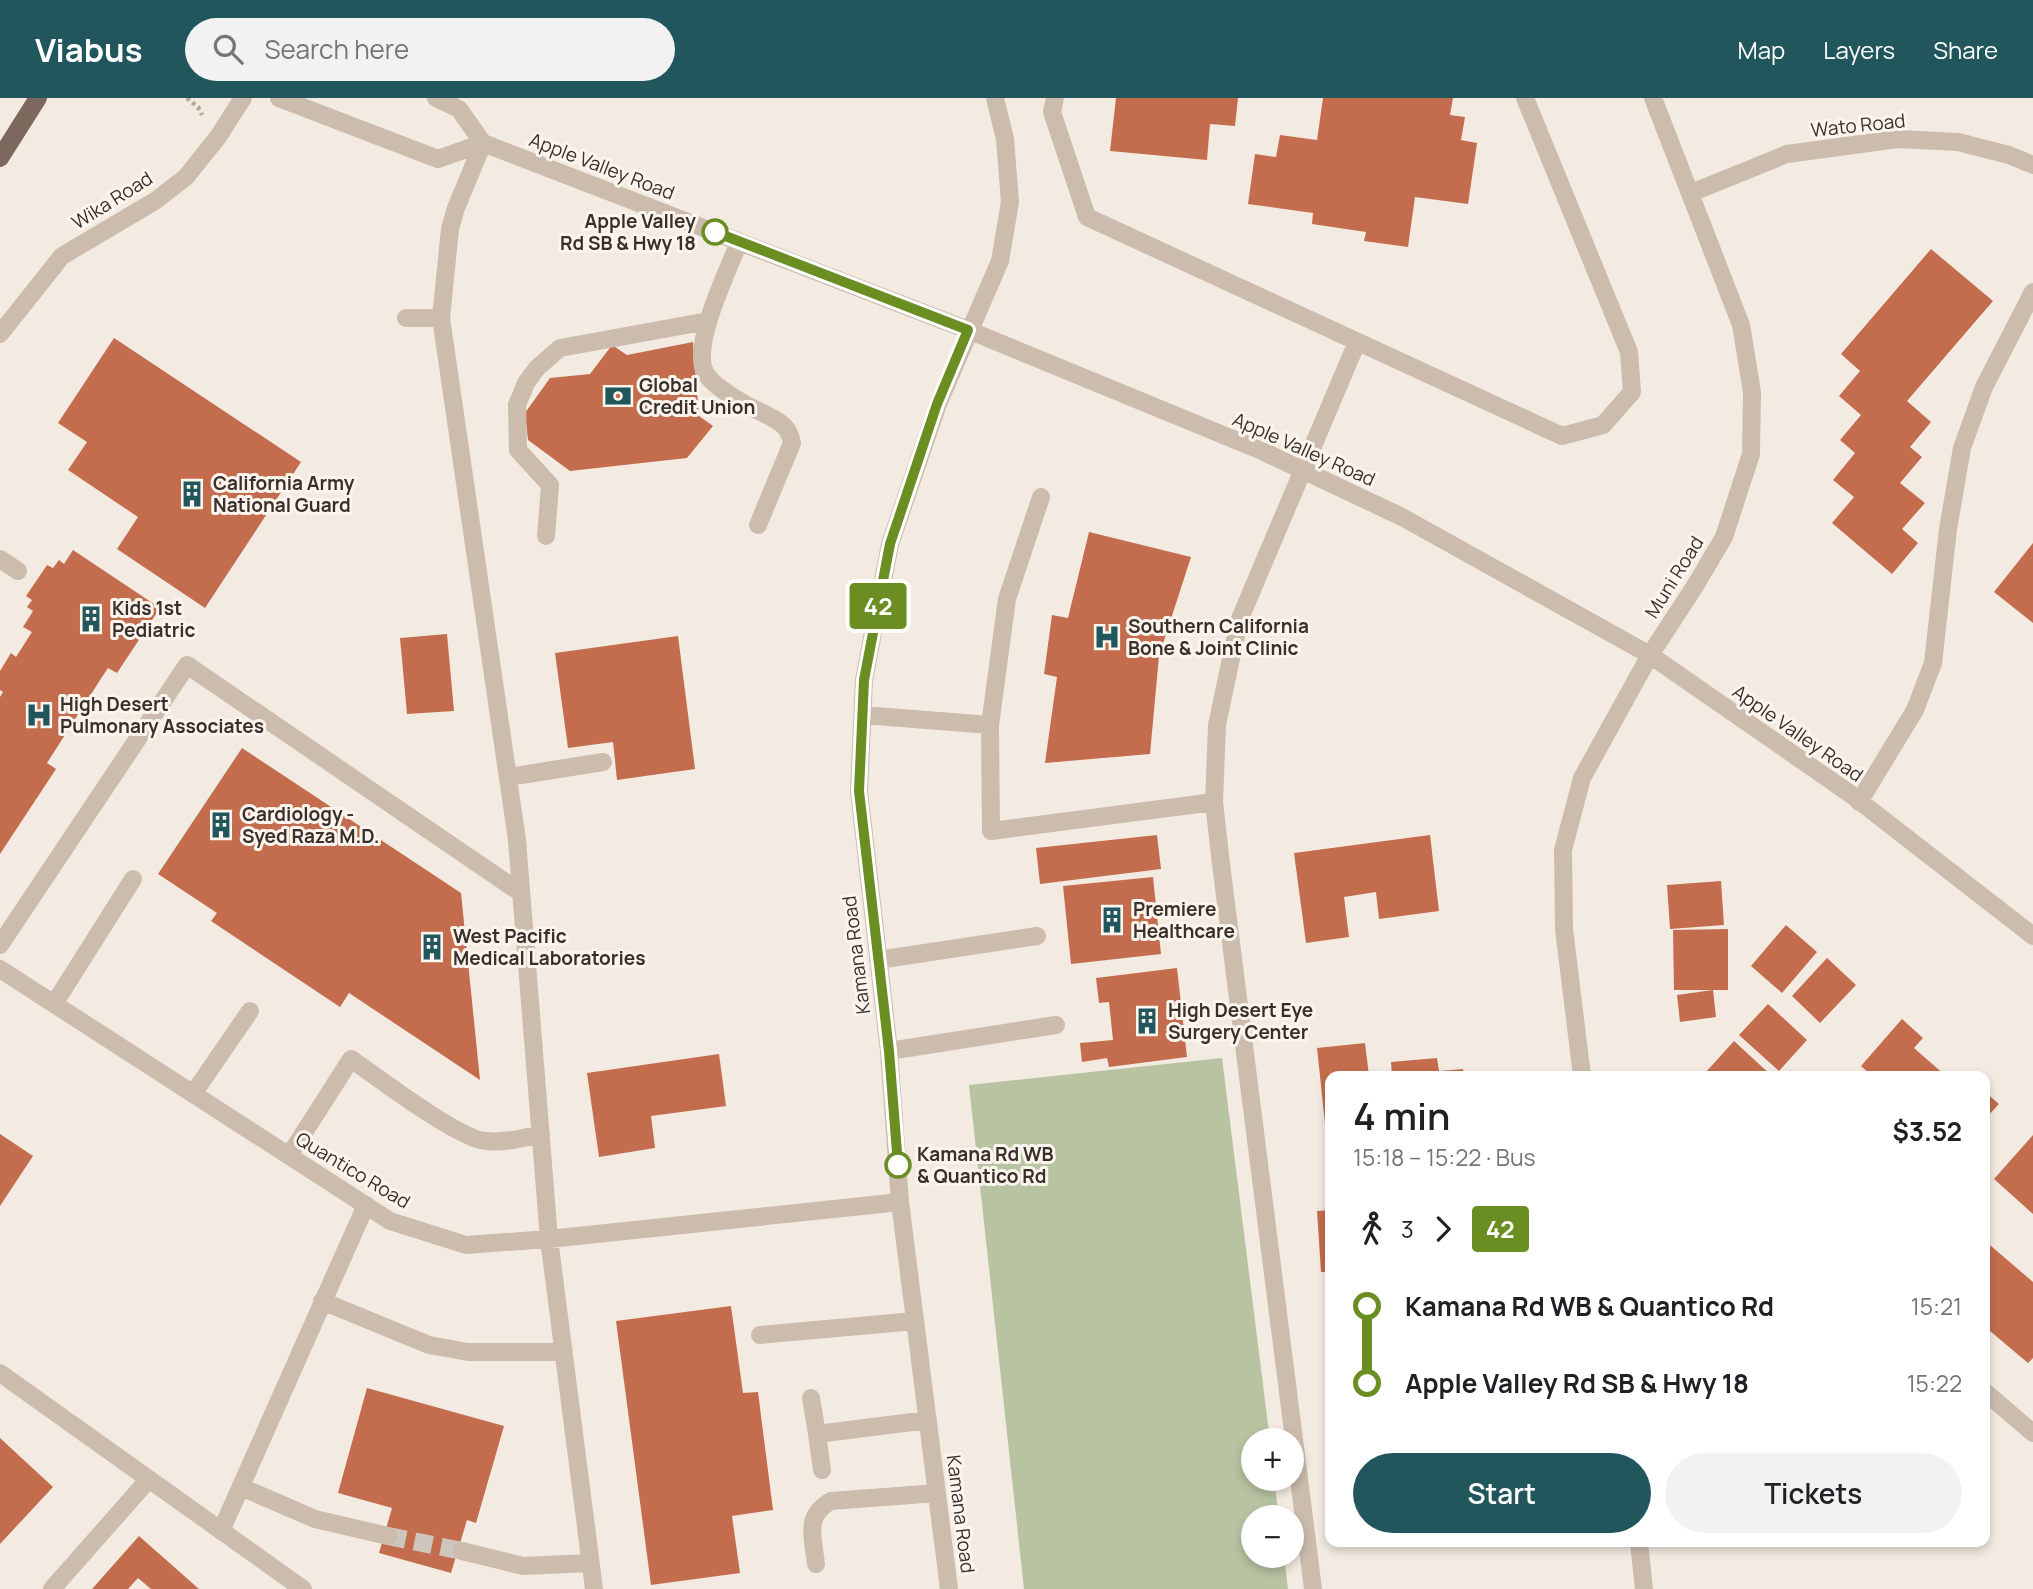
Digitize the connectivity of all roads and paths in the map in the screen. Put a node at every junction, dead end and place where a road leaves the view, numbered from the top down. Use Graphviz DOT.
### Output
graph roads {
  1 [pos="38,98"];
  2 [pos="187,98"];
  3 [pos="243,98"];
  4 [pos="279,98"];
  5 [pos="436,98"];
  6 [pos="995,98"];
  7 [pos="1055,98"];
  8 [pos="1525,98"];
  9 [pos="1653,98"];
  10 [pos="202,115"];
  11 [pos="483,143"];
  12 [pos="0,158"];
  13 [pos="2033,165"];
  14 [pos="1691,193"];
  15 [pos="739,242"];
  16 [pos="2033,292"];
  17 [pos="405,318"];
  18 [pos="441,318"];
  19 [pos="708,321"];
  20 [pos="968,330"];
  21 [pos="0,334"];
  22 [pos="1357,342"];
  23 [pos="1301,470"];
  24 [pos="1041,497"];
  25 [pos="758,525"];
  26 [pos="546,536"];
  27 [pos="0,559"];
  28 [pos="18,571"];
  29 [pos="1650,654"];
  30 [pos="863,715"];
  31 [pos="990,725"];
  32 [pos="603,762"];
  33 [pos="508,777"];
  34 [pos="1214,802"];
  35 [pos="1859,802"];
  36 [pos="133,879"];
  37 [pos="521,892"];
  38 [pos="1037,936"];
  39 [pos="2033,936"];
  40 [pos="0,945"];
  41 [pos="878,960"];
  42 [pos="0,970"];
  43 [pos="54,1004"];
  44 [pos="250,1011"];
  45 [pos="1056,1025"];
  46 [pos="889,1051"];
  47 [pos="1581,1071"];
  48 [pos="193,1094"];
  49 [pos="541,1134"];
  50 [pos="289,1156"];
  51 [pos="900,1202"];
  52 [pos="366,1205"];
  53 [pos="550,1239"];
  54 [pos="323,1301"];
  55 [pos="915,1321"];
  56 [pos="760,1335"];
  57 [pos="564,1352"];
  58 [pos="0,1373"];
  59 [pos="1990,1396"];
  60 [pos="811,1398"];
  61 [pos="928,1420"];
  62 [pos="2033,1433"];
  63 [pos="817,1434"];
  64 [pos="822,1470"];
  65 [pos="149,1479"];
  66 [pos="241,1487"];
  67 [pos="937,1493"];
  68 [pos="221,1531"];
  69 [pos="388,1536"];
  70 [pos="1640,1547"];
  71 [pos="462,1551"];
  72 [pos="590,1563"];
  73 [pos="816,1564"];
  74 [pos="52,1589"];
  75 [pos="303,1589"];
  76 [pos="594,1589"];
  77 [pos="949,1589"];
  78 [pos="1313,1589"];
  79 [pos="1644,1589"];
  1 -- 12 [label="main road"];
  2 -- 10 [label="path"];
  3 -- 21 [label="street, Wika Road"];
  4 -- 11 [label="street"];
  5 -- 11 [label="street"];
  6 -- 20 [label="street, Kamana Road"];
  7 -- 22 [label="street"];
  8 -- 22 [label="street"];
  9 -- 14 [label="street, Muni Road"];
  11 -- 15 [label="street, Apple Valley Road"];
  11 -- 18 [label="street"];
  13 -- 14 [label="street, Wato Road"];
  14 -- 29 [label="street, Muni Road"];
  15 -- 19 [label="street"];
  15 -- 20 [label="street, Apple Valley Road"];
  16 -- 35 [label="street"];
  17 -- 18 [label="street"];
  18 -- 33 [label="street"];
  19 -- 25 [label="street"];
  19 -- 26 [label="street"];
  20 -- 23 [label="street, Apple Valley Road"];
  20 -- 30 [label="street, Kamana Road"];
  22 -- 23 [label="street"];
  23 -- 29 [label="street, Apple Valley Road"];
  23 -- 34 [label="street"];
  24 -- 31 [label="street"];
  27 -- 28 [label="street"];
  29 -- 35 [label="street, Apple Valley Road"];
  29 -- 47 [label="street, Muni Road"];
  30 -- 31 [label="street"];
  30 -- 41 [label="street, Kamana Road"];
  31 -- 34 [label="street"];
  32 -- 33 [label="street"];
  33 -- 37 [label="street"];
  34 -- 78 [label="street"];
  35 -- 39 [label="street, Apple Valley Road"];
  36 -- 43 [label="street"];
  37 -- 40 [label="street"];
  37 -- 49 [label="street"];
  38 -- 41 [label="street"];
  41 -- 46 [label="street, Kamana Road"];
  42 -- 43 [label="street, Quantico Road"];
  43 -- 48 [label="street, Quantico Road"];
  44 -- 48 [label="street"];
  45 -- 46 [label="street"];
  46 -- 51 [label="street, Kamana Road"];
  48 -- 50 [label="street, Quantico Road"];
  49 -- 50 [label="street"];
  49 -- 53 [label="street"];
  50 -- 52 [label="street, Quantico Road"];
  51 -- 53 [label="street, Quantico Road"];
  51 -- 55 [label="street, Kamana Road"];
  52 -- 53 [label="street, Quantico Road"];
  52 -- 54 [label="street"];
  53 -- 57 [label="street"];
  54 -- 57 [label="street"];
  54 -- 66 [label="street"];
  55 -- 56 [label="street"];
  55 -- 61 [label="street, Kamana Road"];
  57 -- 72 [label="street"];
  58 -- 65 [label="street"];
  59 -- 62 [label="street"];
  60 -- 63 [label="street"];
  61 -- 63 [label="street"];
  61 -- 67 [label="street, Kamana Road"];
  63 -- 64 [label="street"];
  65 -- 68 [label="street"];
  65 -- 74 [label="street"];
  66 -- 68 [label="street"];
  66 -- 69 [label="street"];
  67 -- 73 [label="street"];
  67 -- 77 [label="street, Kamana Road"];
  68 -- 75 [label="street"];
  70 -- 79 [label="street"];
  71 -- 72 [label="street"];
  72 -- 76 [label="street"];
}
